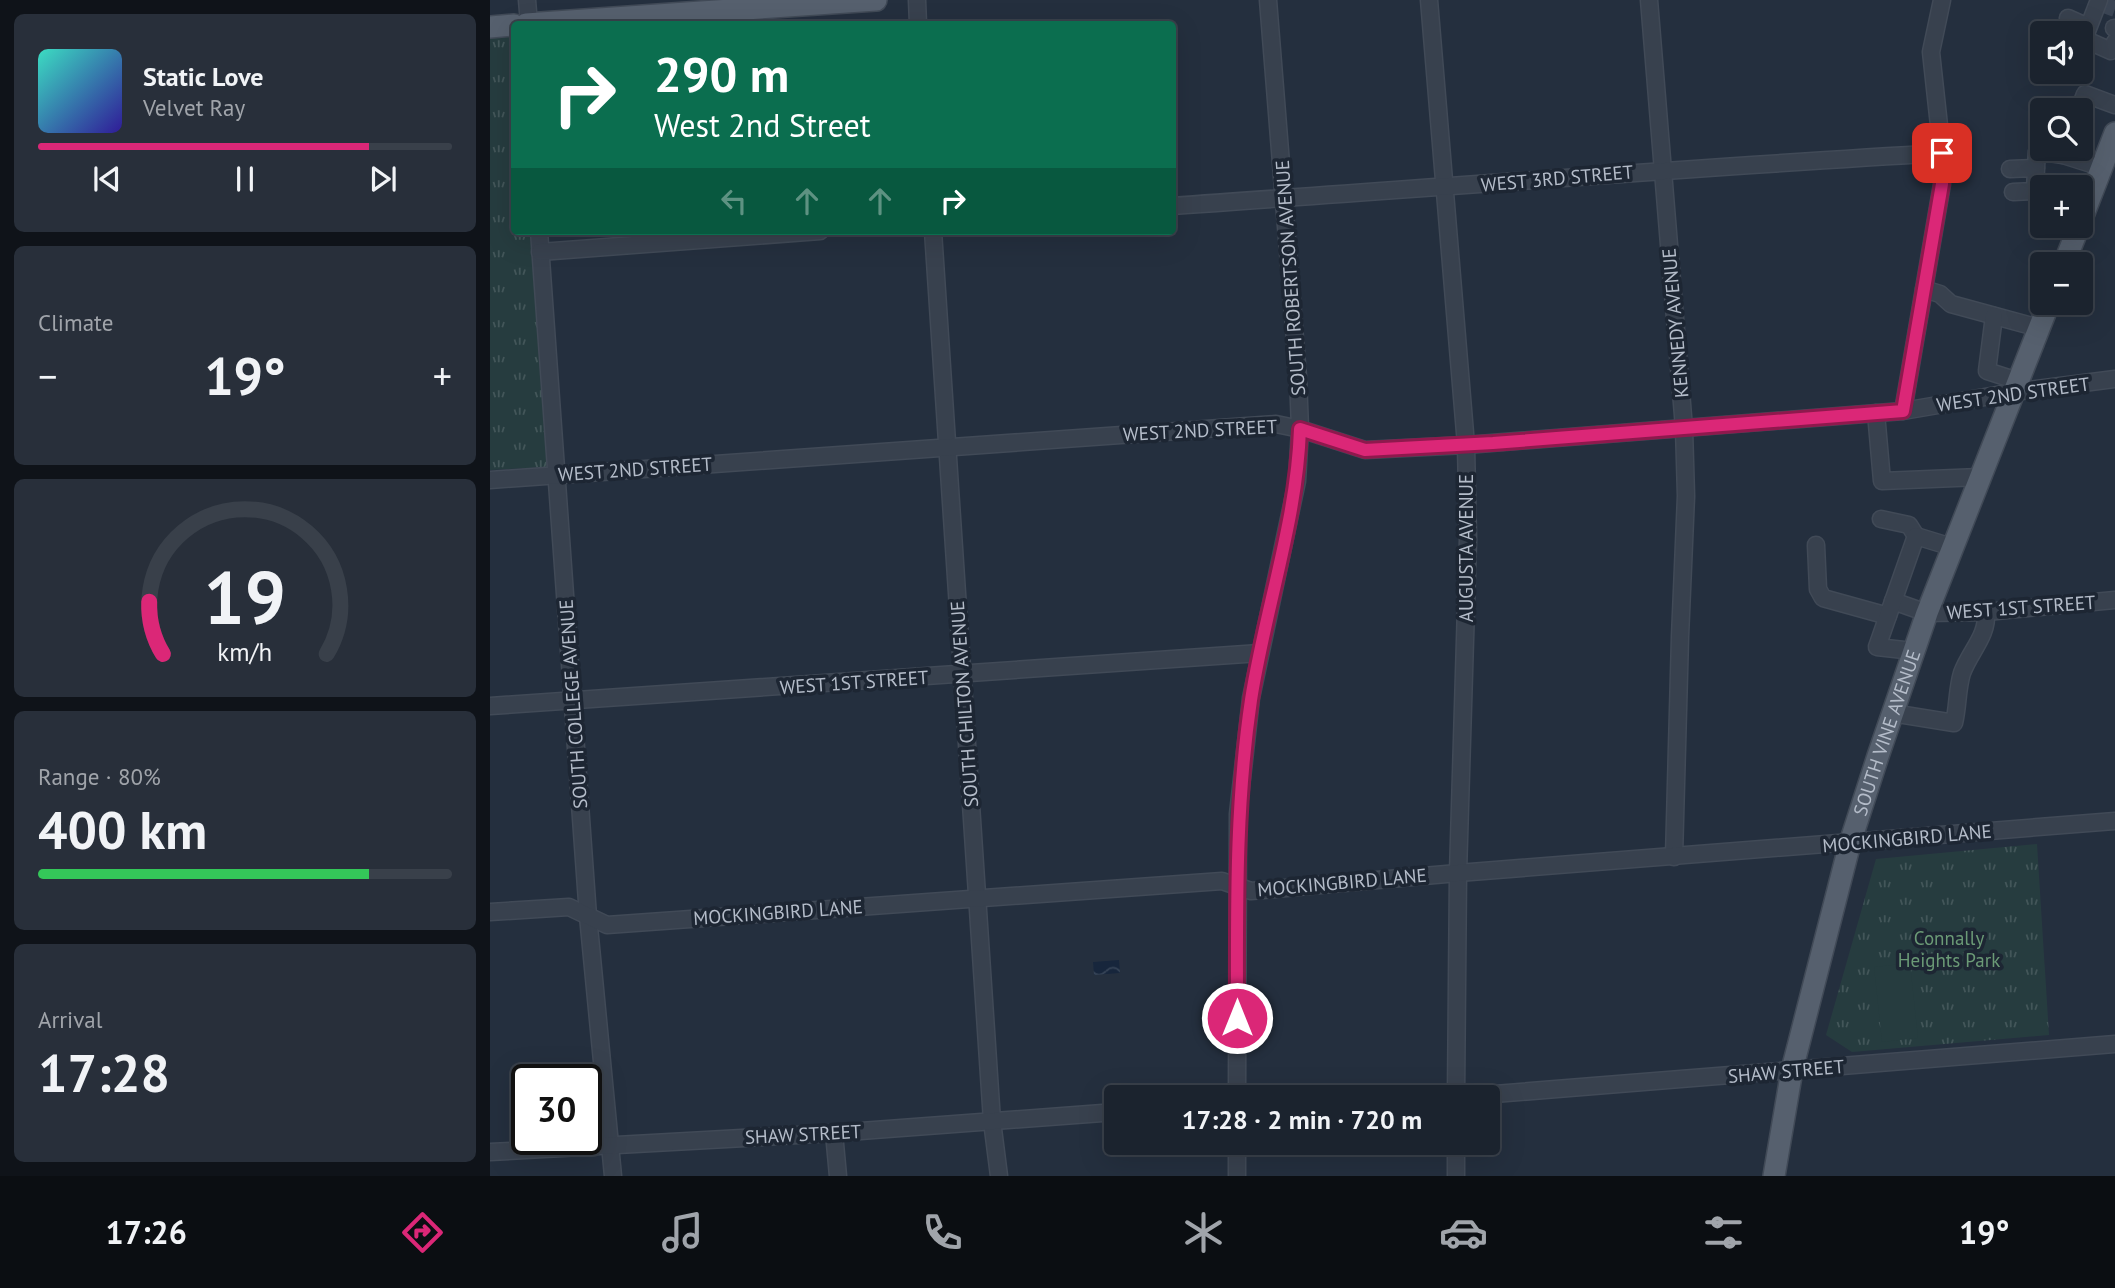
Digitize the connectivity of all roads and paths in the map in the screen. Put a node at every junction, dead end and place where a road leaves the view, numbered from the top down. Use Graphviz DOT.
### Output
graph roads {
  1 [pos="527,0"];
  2 [pos="876,0"];
  3 [pos="917,0"];
  4 [pos="1268,0"];
  5 [pos="1429,0"];
  6 [pos="1649,0"];
  7 [pos="1942,0"];
  8 [pos="2097,12"];
  9 [pos="2068,18"];
  10 [pos="528,21"];
  11 [pos="572,21"];
  12 [pos="918,21"];
  13 [pos="511,25"];
  14 [pos="490,27"];
  15 [pos="2115,45"];
  16 [pos="2084,98"];
  17 [pos="2115,105"];
  18 [pos="2115,133"];
  19 [pos="1942,153"];
  20 [pos="2036,161"];
  21 [pos="2086,161"];
  22 [pos="2101,167"];
  23 [pos="2036,168"];
  24 [pos="2010,169"];
  25 [pos="1661,170"];
  26 [pos="1446,187"];
  27 [pos="2093,188"];
  28 [pos="2013,192"];
  29 [pos="1284,198"];
  30 [pos="1176,206"];
  31 [pos="539,235"];
  32 [pos="767,235"];
  33 [pos="933,235"];
  34 [pos="540,252"];
  35 [pos="1924,289"];
  36 [pos="2044,315"];
  37 [pos="1994,316"];
  38 [pos="2039,328"];
  39 [pos="2115,379"];
  40 [pos="2016,387"];
  41 [pos="1903,411"];
  42 [pos="1876,413"];
  43 [pos="1684,428"];
  44 [pos="1300,429"];
  45 [pos="1466,444"];
  46 [pos="946,446"];
  47 [pos="556,475"];
  48 [pos="1980,477"];
  49 [pos="490,480"];
  50 [pos="1881,519"];
  51 [pos="1916,536"];
  52 [pos="1816,545"];
  53 [pos="1952,547"];
  54 [pos="2115,600"];
  55 [pos="1891,609"];
  56 [pos="1986,612"];
  57 [pos="1927,613"];
  58 [pos="1913,651"];
  59 [pos="1260,653"];
  60 [pos="962,675"];
  61 [pos="572,701"];
  62 [pos="490,706"];
  63 [pos="1892,713"];
  64 [pos="2115,821"];
  65 [pos="1850,843"];
  66 [pos="1674,857"];
  67 [pos="1458,873"];
  68 [pos="1238,887"];
  69 [pos="978,898"];
  70 [pos="490,912"];
  71 [pos="588,916"];
  72 [pos="2115,1044"];
  73 [pos="1792,1070"];
  74 [pos="1237,1085"];
  75 [pos="1457,1085"];
  76 [pos="1500,1094"];
  77 [pos="1104,1113"];
  78 [pos="992,1121"];
  79 [pos="834,1133"];
  80 [pos="610,1144"];
  81 [pos="490,1152"];
  82 [pos="1237,1155"];
  83 [pos="1456,1155"];
  84 [pos="613,1176"];
  85 [pos="838,1176"];
  86 [pos="999,1176"];
  87 [pos="1237,1176"];
  88 [pos="1456,1176"];
  89 [pos="1774,1176"];
  1 -- 10 [label="street"];
  2 -- 11 [label="main road"];
  3 -- 12 [label="street"];
  4 -- 29 [label="street, SOUTH ROBERTSON AVENUE"];
  5 -- 26 [label="street, AUGUSTA AVENUE"];
  6 -- 25 [label="street, KENNEDY AVENUE"];
  7 -- 19 [label="street"];
  8 -- 9 [label="street"];
  8 -- 15 [label="street"];
  13 -- 14 [label="main road"];
  16 -- 17 [label="street"];
  18 -- 22 [label="main road"];
  19 -- 25 [label="street, WEST 3RD STREET"];
  19 -- 35 [label="street"];
  20 -- 23 [label="street"];
  21 -- 22 [label="street"];
  22 -- 27 [label="main road"];
  23 -- 24 [label="street"];
  23 -- 28 [label="street"];
  25 -- 26 [label="street, WEST 3RD STREET"];
  25 -- 43 [label="street, KENNEDY AVENUE"];
  26 -- 29 [label="street, WEST 3RD STREET"];
  26 -- 45 [label="street, AUGUSTA AVENUE"];
  29 -- 30 [label="street, WEST 3RD STREET"];
  29 -- 44 [label="street, SOUTH ROBERTSON AVENUE"];
  31 -- 34 [label="street, SOUTH COLLEGE AVENUE"];
  32 -- 34 [label="street"];
  33 -- 46 [label="street, SOUTH CHILTON AVENUE"];
  34 -- 47 [label="street, SOUTH COLLEGE AVENUE"];
  35 -- 37 [label="street"];
  35 -- 41 [label="street"];
  36 -- 38 [label="main road, SOUTH VINE AVENUE"];
  37 -- 38 [label="street"];
  37 -- 40 [label="street"];
  38 -- 40 [label="main road, SOUTH VINE AVENUE"];
  39 -- 40 [label="street, WEST 2ND STREET"];
  40 -- 41 [label="street, WEST 2ND STREET"];
  40 -- 48 [label="main road, SOUTH VINE AVENUE"];
  41 -- 42 [label="street, WEST 2ND STREET"];
  42 -- 43 [label="street, WEST 2ND STREET"];
  42 -- 48 [label="street"];
  43 -- 45 [label="street, WEST 2ND STREET"];
  43 -- 66 [label="street, KENNEDY AVENUE"];
  44 -- 45 [label="street, WEST 2ND STREET"];
  44 -- 46 [label="street, WEST 2ND STREET"];
  44 -- 59 [label="street, SOUTH ROBERTSON AVENUE"];
  45 -- 67 [label="street, AUGUSTA AVENUE"];
  46 -- 47 [label="street, WEST 2ND STREET"];
  46 -- 60 [label="street, SOUTH CHILTON AVENUE"];
  47 -- 49 [label="street, WEST 2ND STREET"];
  47 -- 61 [label="street, SOUTH COLLEGE AVENUE"];
  48 -- 53 [label="main road, SOUTH VINE AVENUE"];
  50 -- 51 [label="street"];
  51 -- 53 [label="street"];
  51 -- 55 [label="street"];
  52 -- 55 [label="street"];
  53 -- 57 [label="main road, SOUTH VINE AVENUE"];
  54 -- 56 [label="street, WEST 1ST STREET"];
  55 -- 57 [label="street"];
  55 -- 58 [label="street"];
  56 -- 57 [label="street, WEST 1ST STREET"];
  56 -- 63 [label="street"];
  57 -- 58 [label="main road, SOUTH VINE AVENUE"];
  58 -- 63 [label="main road, SOUTH VINE AVENUE"];
  59 -- 60 [label="street, WEST 1ST STREET"];
  59 -- 68 [label="street, SOUTH ROBERTSON AVENUE"];
  60 -- 61 [label="street, WEST 1ST STREET"];
  60 -- 69 [label="street, SOUTH CHILTON AVENUE"];
  61 -- 62 [label="street, WEST 1ST STREET"];
  61 -- 71 [label="street, SOUTH COLLEGE AVENUE"];
  63 -- 65 [label="main road, SOUTH VINE AVENUE"];
  64 -- 65 [label="street, MOCKINGBIRD LANE"];
  65 -- 66 [label="street, MOCKINGBIRD LANE"];
  65 -- 73 [label="main road, SOUTH VINE AVENUE"];
  66 -- 67 [label="street, MOCKINGBIRD LANE"];
  67 -- 68 [label="street, MOCKINGBIRD LANE"];
  67 -- 75 [label="street, AUGUSTA AVENUE"];
  68 -- 69 [label="street, MOCKINGBIRD LANE"];
  68 -- 74 [label="street, SOUTH ROBERTSON AVENUE"];
  69 -- 71 [label="street, MOCKINGBIRD LANE"];
  69 -- 78 [label="street, SOUTH CHILTON AVENUE"];
  70 -- 71 [label="street, MOCKINGBIRD LANE"];
  71 -- 80 [label="street, SOUTH COLLEGE AVENUE"];
  72 -- 73 [label="street, SHAW STREET"];
  73 -- 76 [label="street, SHAW STREET"];
  73 -- 89 [label="main road, SOUTH VINE AVENUE"];
  77 -- 78 [label="street, SHAW STREET"];
  78 -- 79 [label="street, SHAW STREET"];
  78 -- 86 [label="street, SOUTH CHILTON AVENUE"];
  79 -- 80 [label="street, SHAW STREET"];
  79 -- 85 [label="street"];
  80 -- 81 [label="street, SHAW STREET"];
  80 -- 84 [label="street, SOUTH COLLEGE AVENUE"];
  82 -- 87 [label="street"];
  83 -- 88 [label="street"];
}
